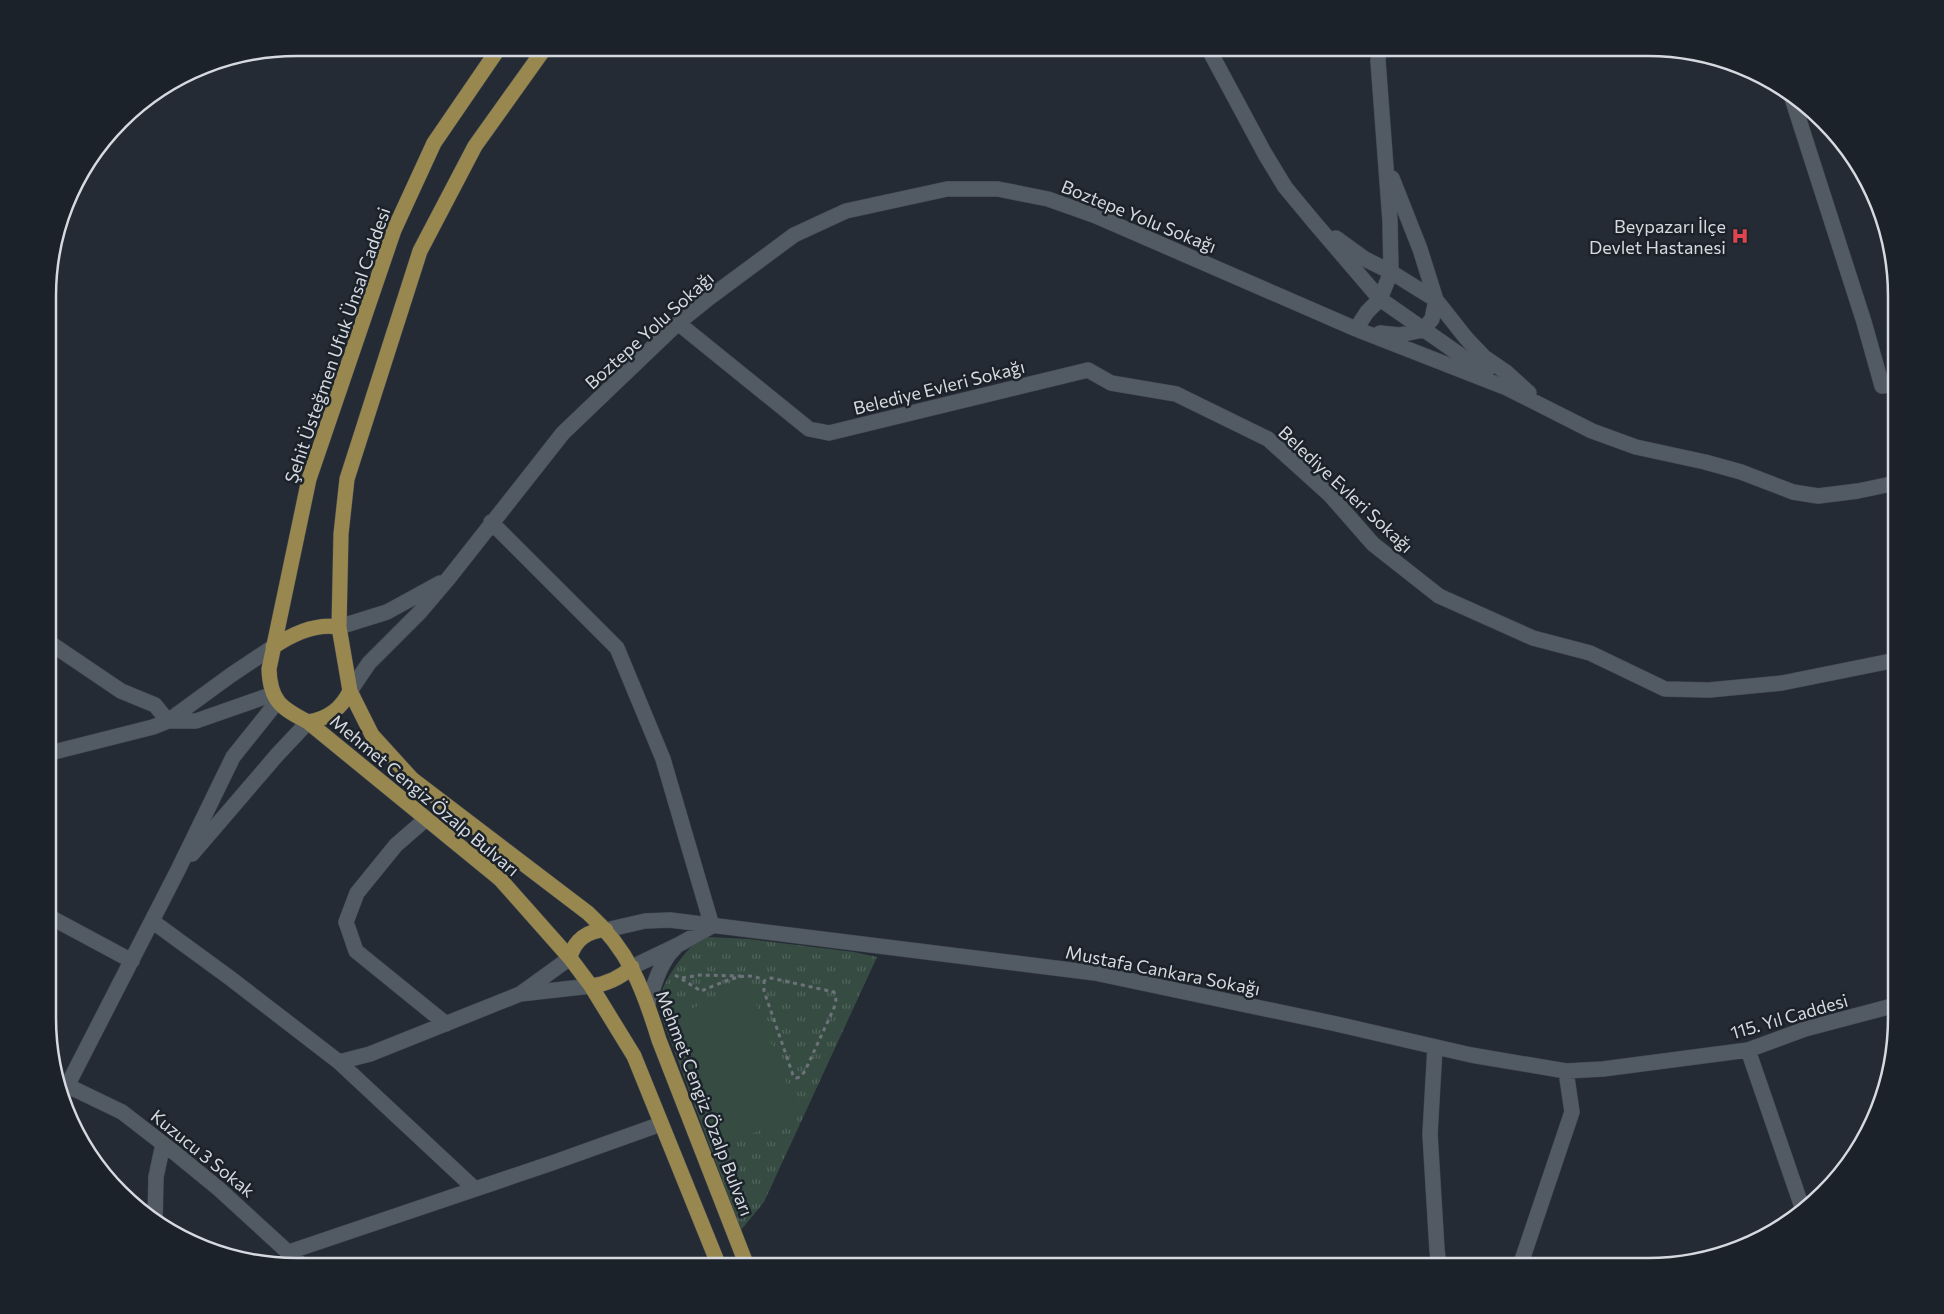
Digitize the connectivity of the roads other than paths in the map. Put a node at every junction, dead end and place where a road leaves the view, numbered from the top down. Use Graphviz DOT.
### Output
graph roads {
  1 [pos="494,56"];
  2 [pos="538,56"];
  3 [pos="1212,56"];
  4 [pos="1378,56"];
  5 [pos="1795,107"];
  6 [pos="1385,162"];
  7 [pos="1314,222"];
  8 [pos="1391,272"];
  9 [pos="1380,299"];
  10 [pos="1436,300"];
  11 [pos="678,324"];
  12 [pos="1356,330"];
  13 [pos="1423,330"];
  14 [pos="1888,385"];
  15 [pos="1507,388"];
  16 [pos="1548,410"];
  17 [pos="1888,485"];
  18 [pos="491,522"];
  19 [pos="448,579"];
  20 [pos="339,627"];
  21 [pos="56,647"];
  22 [pos="273,647"];
  23 [pos="1888,662"];
  24 [pos="350,692"];
  25 [pos="275,698"];
  26 [pos="168,721"];
  27 [pos="308,722"];
  28 [pos="56,755"];
  29 [pos="426,819"];
  30 [pos="178,870"];
  31 [pos="56,920"];
  32 [pos="152,921"];
  33 [pos="712,926"];
  34 [pos="606,930"];
  35 [pos="678,945"];
  36 [pos="570,958"];
  37 [pos="132,961"];
  38 [pos="632,967"];
  39 [pos="590,986"];
  40 [pos="520,994"];
  41 [pos="648,1004"];
  42 [pos="1888,1007"];
  43 [pos="446,1024"];
  44 [pos="1436,1047"];
  45 [pos="1748,1050"];
  46 [pos="339,1062"];
  47 [pos="1603,1069"];
  48 [pos="1566,1071"];
  49 [pos="67,1088"];
  50 [pos="67,1089"];
  51 [pos="661,1124"];
  52 [pos="164,1144"];
  53 [pos="475,1189"];
  54 [pos="1800,1203"];
  55 [pos="155,1212"];
  56 [pos="289,1252"];
  57 [pos="295,1258"];
  58 [pos="716,1258"];
  59 [pos="743,1258"];
  60 [pos="1438,1258"];
  61 [pos="1523,1258"];
  1 -- 22 [label="main road, Şehit Üsteğmen Ufuk Ünsal Caddesi"];
  2 -- 20 [label="main road"];
  3 -- 7 [label="street"];
  4 -- 6 [label="street"];
  5 -- 14 [label="street"];
  6 -- 8 [label="street"];
  6 -- 10 [label="street"];
  7 -- 8 [label="street"];
  7 -- 9 [label="street"];
  8 -- 9 [label="street"];
  8 -- 10 [label="street"];
  9 -- 12 [label="street"];
  9 -- 13 [label="street"];
  10 -- 13 [label="street"];
  10 -- 16 [label="street"];
  11 -- 12 [label="street, Boztepe Yolu Sokağı"];
  11 -- 18 [label="street, Boztepe Yolu Sokağı"];
  11 -- 23 [label="street, Belediye Evleri Sokağı"];
  12 -- 13 [label="street"];
  12 -- 15 [label="street"];
  13 -- 15 [label="street"];
  15 -- 16 [label="street"];
  16 -- 17 [label="street"];
  18 -- 19 [label="street, Boztepe Yolu Sokağı"];
  18 -- 33 [label="street"];
  19 -- 20 [label="street"];
  19 -- 24 [label="street, Boztepe Yolu Sokağı"];
  20 -- 22 [label="main road"];
  20 -- 24 [label="main road, Mehmet Cengiz Özalp Bulvarı"];
  21 -- 26 [label="street"];
  22 -- 25 [label="main road"];
  22 -- 26 [label="street"];
  24 -- 27 [label="main road"];
  24 -- 34 [label="main road, Mehmet Cengiz Özalp Bulvarı"];
  25 -- 26 [label="street"];
  25 -- 27 [label="main road, Mehmet Cengiz Özalp Bulvarı"];
  25 -- 30 [label="street"];
  26 -- 28 [label="street"];
  27 -- 29 [label="main road, Mehmet Cengiz Özalp Bulvarı"];
  27 -- 30 [label="street"];
  29 -- 36 [label="main road, Mehmet Cengiz Özalp Bulvarı"];
  29 -- 43 [label="street"];
  30 -- 32 [label="street"];
  31 -- 37 [label="street"];
  32 -- 37 [label="street"];
  32 -- 46 [label="street"];
  33 -- 34 [label="street, Mustafa Cankara Sokağı"];
  33 -- 35 [label="street"];
  33 -- 44 [label="street, Mustafa Cankara Sokağı"];
  34 -- 36 [label="main road"];
  34 -- 38 [label="main road, Mehmet Cengiz Özalp Bulvarı"];
  35 -- 38 [label="street"];
  35 -- 41 [label="street"];
  36 -- 39 [label="main road, Mehmet Cengiz Özalp Bulvarı"];
  36 -- 40 [label="street"];
  37 -- 49 [label="street"];
  38 -- 39 [label="main road"];
  38 -- 41 [label="main road, Mehmet Cengiz Özalp Bulvarı"];
  39 -- 40 [label="street"];
  39 -- 51 [label="main road, Mehmet Cengiz Özalp Bulvarı"];
  40 -- 43 [label="street"];
  41 -- 59 [label="main road, Mehmet Cengiz Özalp Bulvarı"];
  42 -- 45 [label="street, 115. Yıl Caddesi"];
  43 -- 46 [label="street"];
  44 -- 48 [label="street, Mustafa Cankara Sokağı"];
  44 -- 60 [label="street"];
  45 -- 47 [label="street, 115. Yıl Caddesi"];
  45 -- 54 [label="street"];
  46 -- 53 [label="street"];
  47 -- 48 [label="street, Mustafa Cankara Sokağı"];
  48 -- 61 [label="street"];
  50 -- 52 [label="street, Kuzucu 3 Sokak"];
  51 -- 53 [label="street"];
  51 -- 58 [label="main road, Mehmet Cengiz Özalp Bulvarı"];
  52 -- 55 [label="street"];
  52 -- 56 [label="street, Kuzucu 3 Sokak"];
  53 -- 56 [label="street"];
  56 -- 57 [label="street, Kuzucu 3 Sokak"];
}
